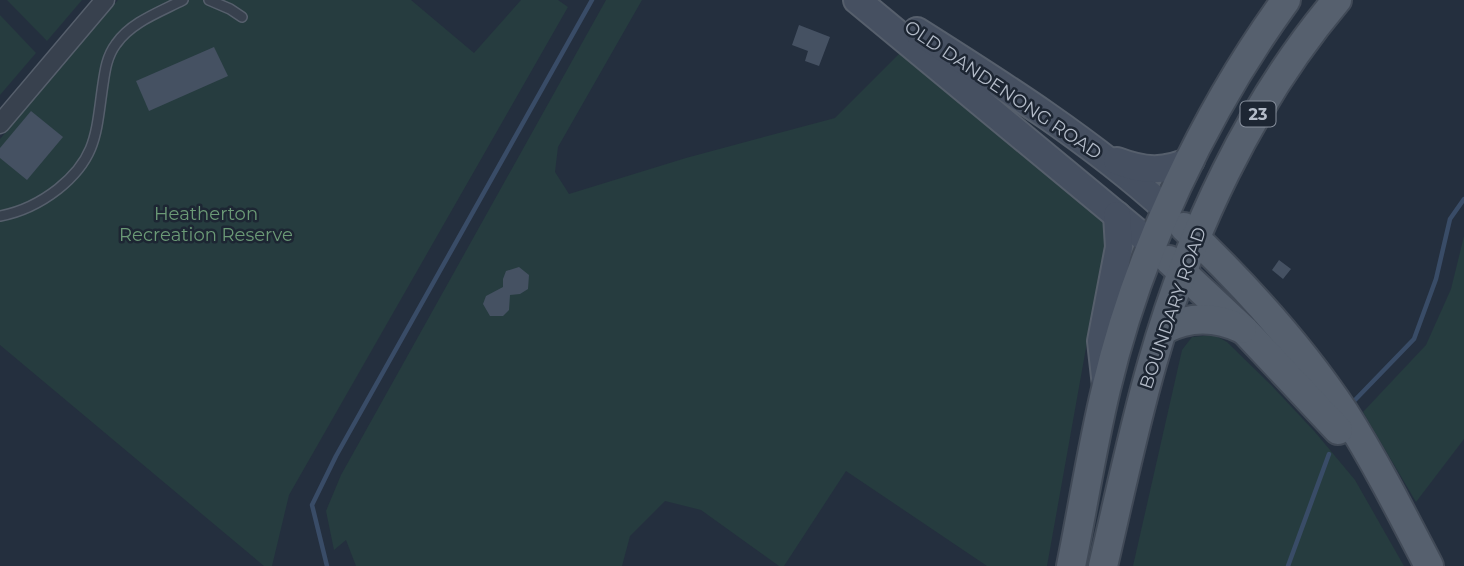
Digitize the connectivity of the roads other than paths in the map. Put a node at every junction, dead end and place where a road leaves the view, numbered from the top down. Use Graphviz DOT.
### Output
graph roads {
  1 [pos="105,0"];
  2 [pos="183,0"];
  3 [pos="209,0"];
  4 [pos="857,0"];
  5 [pos="864,0"];
  6 [pos="1286,0"];
  7 [pos="1337,0"];
  8 [pos="242,17"];
  9 [pos="0,124"];
  10 [pos="1105,158"];
  11 [pos="1191,160"];
  12 [pos="1167,210"];
  13 [pos="1117,215"];
  14 [pos="0,216"];
  15 [pos="1197,238"];
  16 [pos="1153,245"];
  17 [pos="1182,272"];
  18 [pos="1163,330"];
  19 [pos="1245,331"];
  20 [pos="1106,388"];
  21 [pos="1378,473"];
  22 [pos="1071,566"];
  23 [pos="1103,566"];
  24 [pos="1429,566"];
  1 -- 9 [label="street"];
  2 -- 14 [label="lane"];
  3 -- 8 [label="lane"];
  4 -- 13 [label="main road, OLD DANDENONG ROAD"];
  5 -- 10 [label="main road, OLD DANDENONG ROAD"];
  6 -- 11 [label="main road, 23"];
  7 -- 15 [label="main road, BOUNDARY ROAD / 23"];
  10 -- 11 [label="main road"];
  10 -- 12 [label="main road, OLD DANDENONG ROAD"];
  11 -- 12 [label="main road, 23"];
  12 -- 15 [label="main road, OLD DANDENONG ROAD"];
  12 -- 16 [label="main road, 23"];
  13 -- 16 [label="main road, OLD DANDENONG ROAD"];
  13 -- 20 [label="main road"];
  15 -- 17 [label="main road, BOUNDARY ROAD / 23"];
  15 -- 21 [label="main road, OLD DANDENONG ROAD"];
  16 -- 17 [label="main road, OLD DANDENONG ROAD"];
  16 -- 20 [label="main road, 23"];
  17 -- 18 [label="main road, BOUNDARY ROAD / 23"];
  17 -- 19 [label="main road, OLD DANDENONG ROAD"];
  18 -- 19 [label="main road"];
  18 -- 23 [label="main road, BOUNDARY ROAD / 23"];
  19 -- 21 [label="main road, OLD DANDENONG ROAD"];
  20 -- 22 [label="main road, 23"];
  21 -- 24 [label="main road, OLD DANDENONG ROAD"];
}
